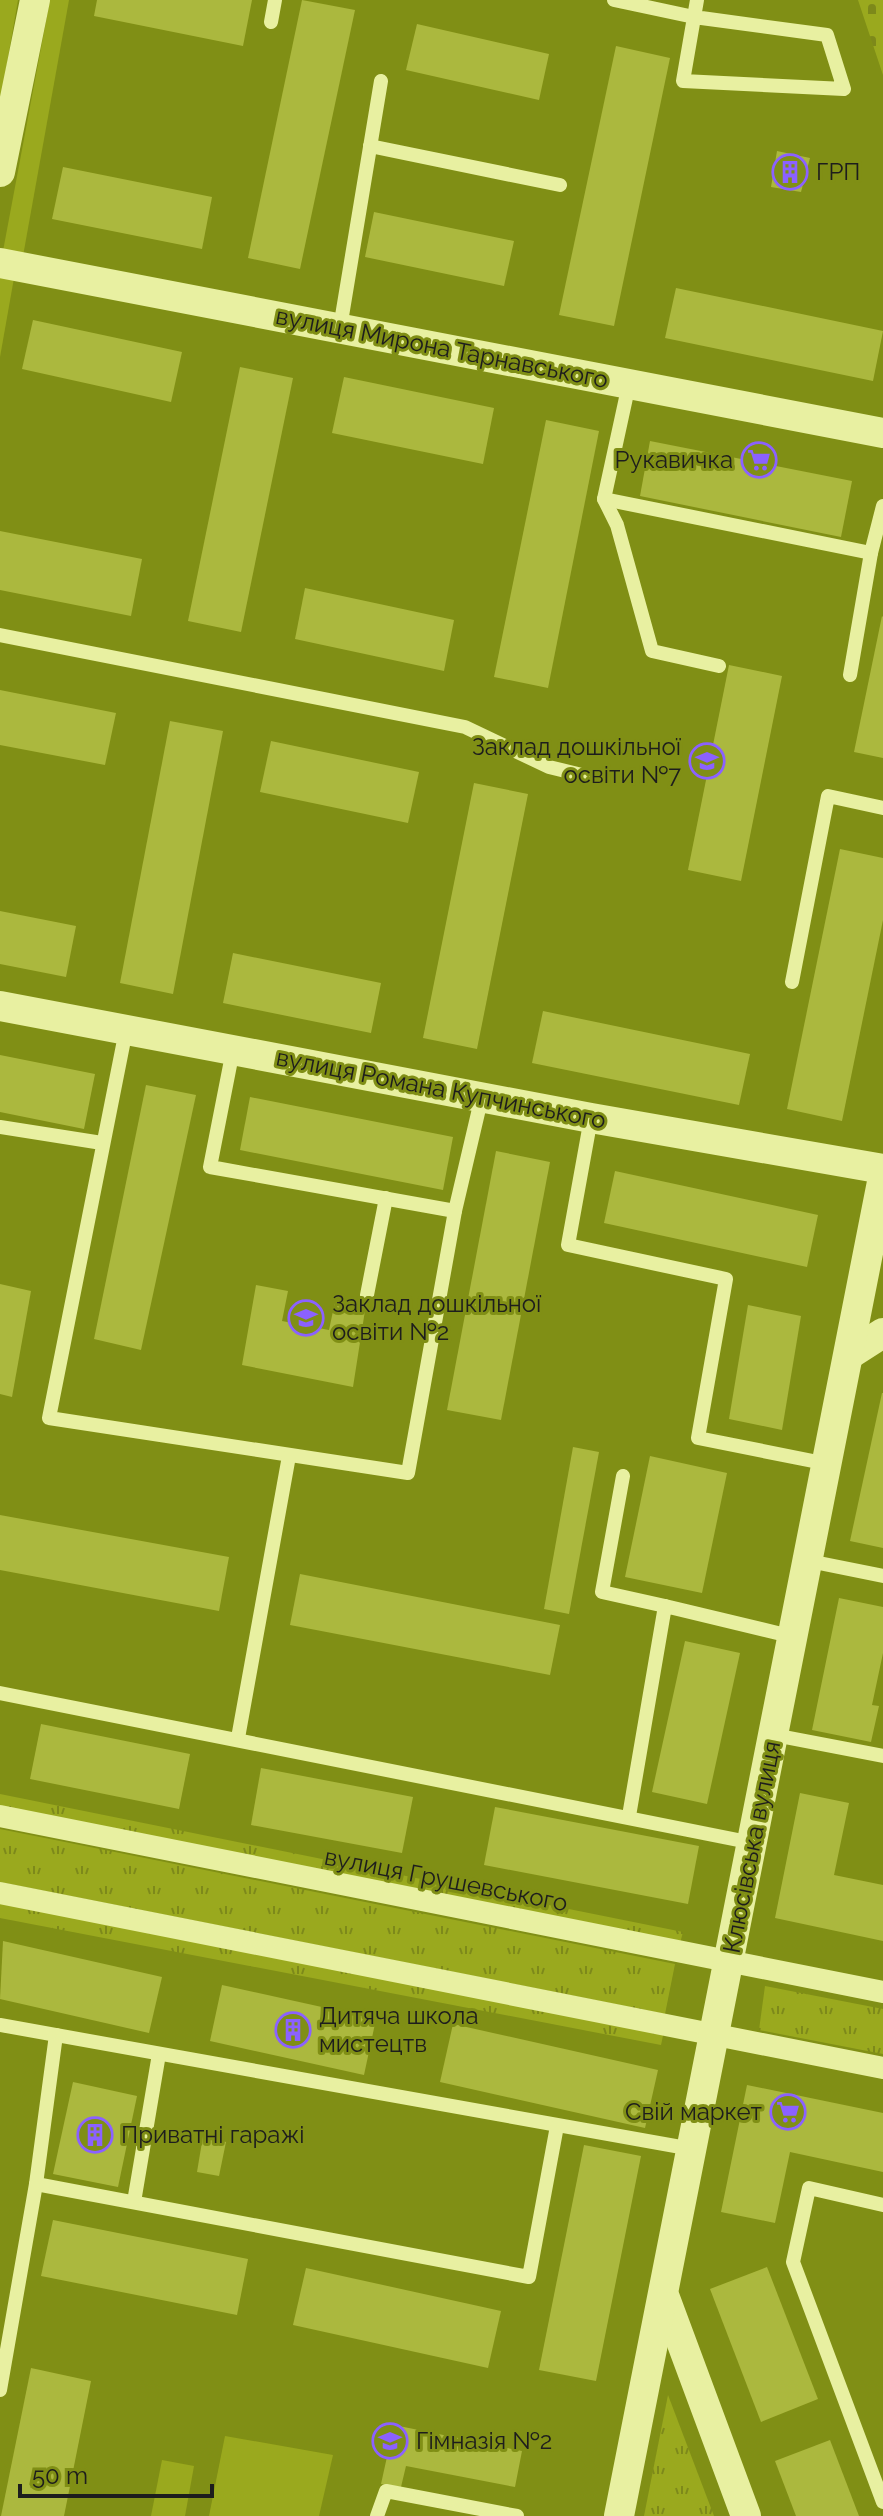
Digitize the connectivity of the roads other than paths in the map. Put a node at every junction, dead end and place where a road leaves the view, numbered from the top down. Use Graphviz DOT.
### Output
graph roads {
  1 [pos="35,0"];
  2 [pos="275,0"];
  3 [pos="614,0"];
  4 [pos="697,0"];
  5 [pos="694,17"];
  6 [pos="271,22"];
  7 [pos="381,81"];
  8 [pos="370,146"];
  9 [pos="0,172"];
  10 [pos="560,185"];
  11 [pos="0,263"];
  12 [pos="340,328"];
  13 [pos="629,384"];
  14 [pos="883,433"];
  15 [pos="604,499"];
  16 [pos="883,506"];
  17 [pos="871,553"];
  18 [pos="0,635"];
  19 [pos="719,666"];
  20 [pos="850,675"];
  21 [pos="586,776"];
  22 [pos="883,808"];
  23 [pos="792,982"];
  24 [pos="0,1006"];
  25 [pos="126,1030"];
  26 [pos="233,1050"];
  27 [pos="482,1096"];
  28 [pos="591,1118"];
  29 [pos="0,1127"];
  30 [pos="102,1143"];
  31 [pos="883,1169"];
  32 [pos="883,1177"];
  33 [pos="386,1198"];
  34 [pos="455,1211"];
  35 [pos="367,1295"];
  36 [pos="883,1333"];
  37 [pos="850,1354"];
  38 [pos="289,1456"];
  39 [pos="828,1464"];
  40 [pos="623,1476"];
  41 [pos="809,1561"];
  42 [pos="883,1576"];
  43 [pos="665,1606"];
  44 [pos="794,1637"];
  45 [pos="0,1693"];
  46 [pos="774,1735"];
  47 [pos="238,1738"];
  48 [pos="883,1756"];
  49 [pos="0,1816"];
  50 [pos="629,1816"];
  51 [pos="753,1843"];
  52 [pos="0,1893"];
  53 [pos="728,1962"];
  54 [pos="883,1992"];
  55 [pos="0,2025"];
  56 [pos="56,2035"];
  57 [pos="715,2036"];
  58 [pos="159,2054"];
  59 [pos="883,2068"];
  60 [pos="557,2126"];
  61 [pos="692,2149"];
  62 [pos="36,2184"];
  63 [pos="134,2202"];
  64 [pos="883,2205"];
  65 [pos="665,2298"];
  66 [pos="0,2390"];
  67 [pos="883,2502"];
  68 [pos="377,2516"];
  69 [pos="517,2516"];
  70 [pos="619,2516"];
  71 [pos="746,2516"];
  1 -- 9 [label="street"];
  2 -- 6 [label="lane"];
  3 -- 5 [label="lane"];
  4 -- 5 [label="lane"];
  5 -- 5 [label="lane"];
  7 -- 8 [label="lane"];
  8 -- 10 [label="lane"];
  8 -- 12 [label="lane"];
  11 -- 12 [label="street, вулиця Мирона Тарнавського"];
  12 -- 13 [label="street, вулиця Мирона Тарнавського"];
  13 -- 14 [label="street, вулиця Мирона Тарнавського"];
  13 -- 15 [label="lane"];
  15 -- 17 [label="lane"];
  15 -- 19 [label="lane"];
  16 -- 17 [label="lane"];
  17 -- 20 [label="lane"];
  18 -- 21 [label="lane"];
  22 -- 23 [label="lane"];
  24 -- 25 [label="street, вулиця Романа Купчинського"];
  25 -- 26 [label="street, вулиця Романа Купчинського"];
  25 -- 30 [label="lane"];
  26 -- 27 [label="street, вулиця Романа Купчинського"];
  26 -- 33 [label="lane"];
  27 -- 28 [label="street, вулиця Романа Купчинського"];
  27 -- 34 [label="lane"];
  28 -- 31 [label="street, вулиця Романа Купчинського"];
  28 -- 39 [label="lane"];
  29 -- 30 [label="lane"];
  30 -- 38 [label="lane"];
  32 -- 37 [label="street, Клюсівська вулиця"];
  33 -- 34 [label="lane"];
  33 -- 35 [label="lane"];
  34 -- 38 [label="lane"];
  36 -- 37 [label="street"];
  37 -- 39 [label="street, Клюсівська вулиця"];
  38 -- 47 [label="lane"];
  39 -- 41 [label="street, Клюсівська вулиця"];
  40 -- 43 [label="lane"];
  41 -- 42 [label="lane"];
  41 -- 44 [label="street, Клюсівська вулиця"];
  43 -- 44 [label="lane"];
  43 -- 50 [label="lane"];
  44 -- 46 [label="street, Клюсівська вулиця"];
  45 -- 47 [label="lane"];
  46 -- 48 [label="lane"];
  46 -- 51 [label="street, Клюсівська вулиця"];
  47 -- 50 [label="lane"];
  49 -- 53 [label="street, вулиця Грушевського"];
  50 -- 51 [label="lane"];
  51 -- 53 [label="street, Клюсівська вулиця"];
  52 -- 57 [label="street"];
  53 -- 54 [label="street, вулиця Грушевського"];
  53 -- 57 [label="street, Клюсівська вулиця"];
  55 -- 56 [label="lane"];
  56 -- 58 [label="lane"];
  56 -- 62 [label="lane"];
  57 -- 59 [label="street"];
  57 -- 61 [label="street, Клюсівська вулиця"];
  58 -- 60 [label="lane"];
  58 -- 63 [label="lane"];
  60 -- 61 [label="lane"];
  60 -- 63 [label="lane"];
  61 -- 65 [label="street, Клюсівська вулиця"];
  62 -- 63 [label="lane"];
  62 -- 66 [label="lane"];
  64 -- 67 [label="lane"];
  65 -- 70 [label="street, Клюсівська вулиця"];
  65 -- 71 [label="street"];
  68 -- 69 [label="lane"];
}
